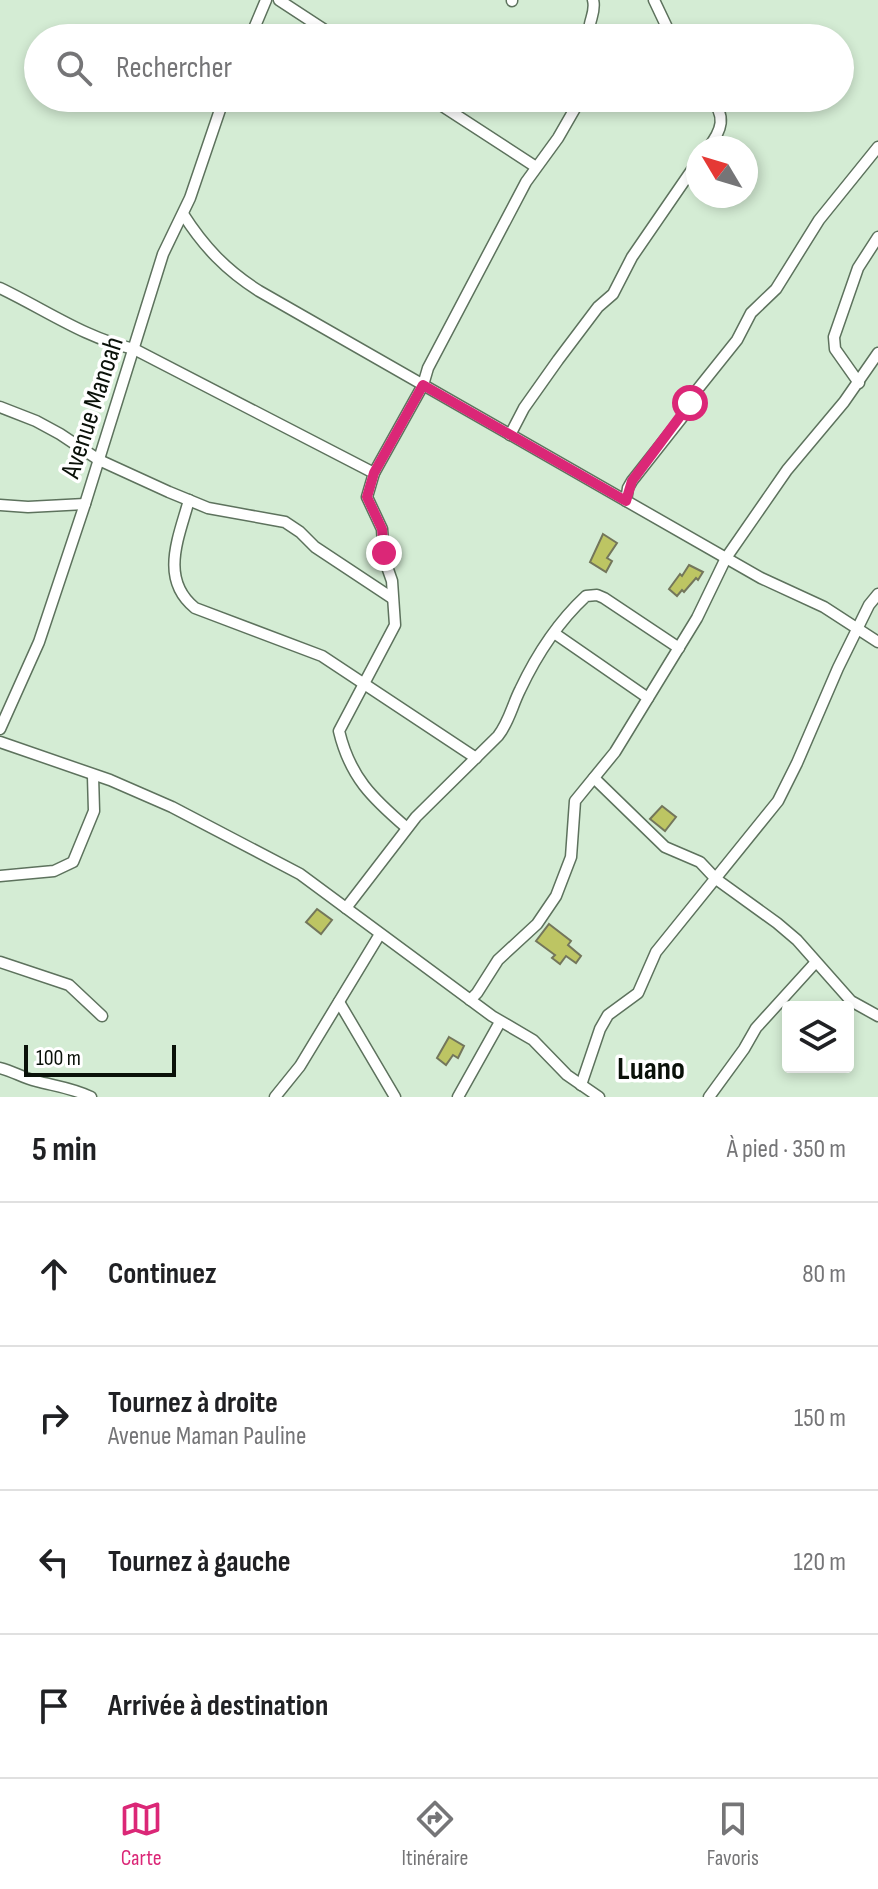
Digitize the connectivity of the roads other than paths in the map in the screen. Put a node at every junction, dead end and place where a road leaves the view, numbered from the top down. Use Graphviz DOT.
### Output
graph roads {
  1 [pos="266,0"];
  2 [pos="279,0"];
  3 [pos="593,0"];
  4 [pos="654,0"];
  5 [pos="256,24"];
  6 [pos="316,24"];
  7 [pos="590,24"];
  8 [pos="665,24"];
  9 [pos="219,112"];
  10 [pos="452,112"];
  11 [pos="573,112"];
  12 [pos="720,112"];
  13 [pos="716,136"];
  14 [pos="878,147"];
  15 [pos="536,167"];
  16 [pos="686,178"];
  17 [pos="183,214"];
  18 [pos="878,237"];
  19 [pos="0,288"];
  20 [pos="134,349"];
  21 [pos="878,353"];
  22 [pos="859,383"];
  23 [pos="423,385"];
  24 [pos="0,407"];
  25 [pos="510,435"];
  26 [pos="99,460"];
  27 [pos="374,473"];
  28 [pos="189,500"];
  29 [pos="626,501"];
  30 [pos="85,504"];
  31 [pos="0,505"];
  32 [pos="726,558"];
  33 [pos="878,594"];
  34 [pos="392,598"];
  35 [pos="858,628"];
  36 [pos="554,633"];
  37 [pos="878,642"];
  38 [pos="679,648"];
  39 [pos="364,684"];
  40 [pos="648,698"];
  41 [pos="0,729"];
  42 [pos="0,742"];
  43 [pos="476,758"];
  44 [pos="93,776"];
  45 [pos="594,778"];
  46 [pos="407,828"];
  47 [pos="0,876"];
  48 [pos="716,879"];
  49 [pos="346,908"];
  50 [pos="380,934"];
  51 [pos="0,962"];
  52 [pos="815,963"];
  53 [pos="470,1000"];
  54 [pos="339,1002"];
  55 [pos="102,1016"];
  56 [pos="878,1016"];
  57 [pos="500,1022"];
  58 [pos="0,1068"];
  59 [pos="581,1085"];
  60 [pos="91,1097"];
  61 [pos="275,1097"];
  62 [pos="395,1097"];
  63 [pos="458,1097"];
  64 [pos="599,1097"];
  65 [pos="709,1097"];
  1 -- 5 [label="street"];
  2 -- 6 [label="street"];
  3 -- 7 [label="street"];
  4 -- 8 [label="street"];
  9 -- 17 [label="street, Avenue Manoah"];
  10 -- 15 [label="street"];
  11 -- 15 [label="street"];
  12 -- 13 [label="street"];
  14 -- 29 [label="street"];
  15 -- 23 [label="street"];
  16 -- 25 [label="street"];
  17 -- 20 [label="street, Avenue Manoah"];
  17 -- 23 [label="street"];
  18 -- 22 [label="street"];
  19 -- 20 [label="street"];
  20 -- 26 [label="street, Avenue Manoah"];
  20 -- 27 [label="street"];
  21 -- 22 [label="street"];
  22 -- 32 [label="street"];
  23 -- 25 [label="street"];
  23 -- 27 [label="street"];
  24 -- 26 [label="street"];
  25 -- 29 [label="street"];
  26 -- 28 [label="street"];
  26 -- 30 [label="street, Avenue Manoah"];
  27 -- 34 [label="street"];
  28 -- 34 [label="street"];
  28 -- 39 [label="street"];
  29 -- 32 [label="street"];
  30 -- 31 [label="street"];
  30 -- 41 [label="street, Avenue Manoah"];
  32 -- 35 [label="street"];
  32 -- 38 [label="street"];
  33 -- 35 [label="street"];
  34 -- 39 [label="street"];
  35 -- 37 [label="street"];
  35 -- 48 [label="street"];
  36 -- 38 [label="street"];
  36 -- 40 [label="street"];
  36 -- 43 [label="street"];
  38 -- 40 [label="street"];
  39 -- 43 [label="street"];
  39 -- 46 [label="street"];
  40 -- 45 [label="street"];
  42 -- 44 [label="street"];
  43 -- 46 [label="street"];
  44 -- 47 [label="street"];
  44 -- 49 [label="street"];
  45 -- 48 [label="street"];
  45 -- 53 [label="street"];
  46 -- 49 [label="street"];
  48 -- 52 [label="street"];
  48 -- 59 [label="street"];
  49 -- 50 [label="street"];
  50 -- 53 [label="street"];
  50 -- 54 [label="street"];
  51 -- 55 [label="street"];
  52 -- 56 [label="street"];
  52 -- 65 [label="street"];
  53 -- 57 [label="street"];
  54 -- 61 [label="street"];
  54 -- 62 [label="street"];
  57 -- 59 [label="street"];
  57 -- 63 [label="street"];
  58 -- 60 [label="street"];
  59 -- 64 [label="street"];
}
